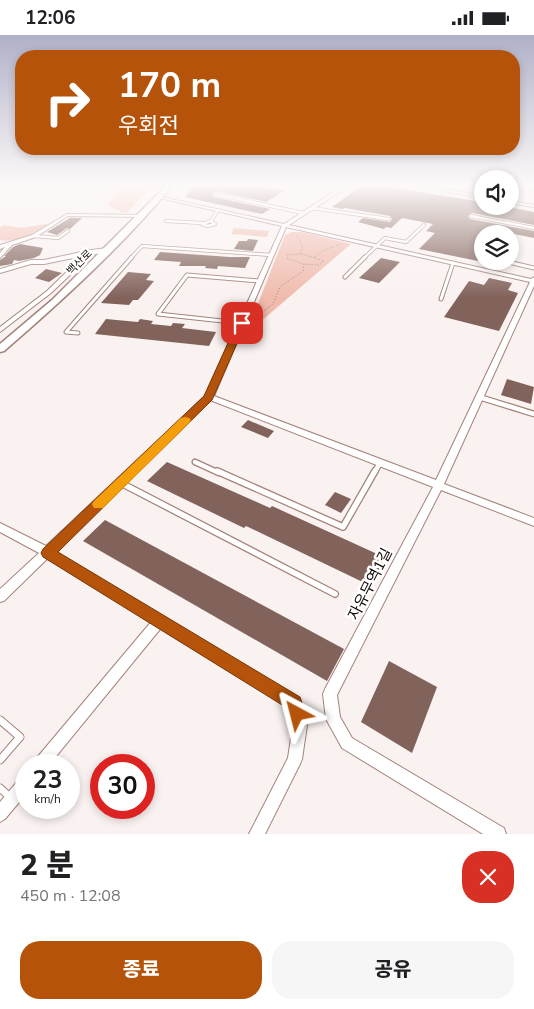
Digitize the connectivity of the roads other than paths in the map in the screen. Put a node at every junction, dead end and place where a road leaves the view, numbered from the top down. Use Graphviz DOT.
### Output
graph roads {
  1 [pos="55,223"];
  2 [pos="135,223"];
  3 [pos="202,223"];
  4 [pos="214,223"];
  5 [pos="277,223"];
  6 [pos="288,223"];
  7 [pos="509,223"];
  8 [pos="285,225"];
  9 [pos="424,225"];
  10 [pos="534,228"];
  11 [pos="68,231"];
  12 [pos="34,237"];
  13 [pos="0,243"];
  14 [pos="10,245"];
  15 [pos="376,245"];
  16 [pos="0,247"];
  17 [pos="108,250"];
  18 [pos="90,252"];
  19 [pos="0,255"];
  20 [pos="272,255"];
  21 [pos="453,263"];
  22 [pos="519,264"];
  23 [pos="534,268"];
  24 [pos="0,271"];
  25 [pos="0,276"];
  26 [pos="345,277"];
  27 [pos="7,278"];
  28 [pos="534,280"];
  29 [pos="260,281"];
  30 [pos="441,299"];
  31 [pos="242,323"];
  32 [pos="0,330"];
  33 [pos="78,333"];
  34 [pos="0,349"];
  35 [pos="209,397"];
  36 [pos="479,397"];
  37 [pos="534,414"];
  38 [pos="196,462"];
  39 [pos="380,463"];
  40 [pos="121,483"];
  41 [pos="438,486"];
  42 [pos="534,523"];
  43 [pos="0,527"];
  44 [pos="48,553"];
  45 [pos="335,594"];
  46 [pos="0,597"];
  47 [pos="159,621"];
  48 [pos="0,720"];
  49 [pos="49,754"];
  50 [pos="0,760"];
  51 [pos="0,788"];
  52 [pos="15,795"];
  53 [pos="12,799"];
  54 [pos="0,814"];
  55 [pos="257,834"];
  56 [pos="498,834"];
  1 -- 12 [label="street"];
  2 -- 17 [label="main road, 백산로"];
  3 -- 4 [label="lane"];
  5 -- 8 [label="street"];
  6 -- 8 [label="street"];
  7 -- 10 [label="lane"];
  8 -- 15 [label="street"];
  8 -- 20 [label="street"];
  9 -- 15 [label="lane"];
  11 -- 12 [label="lane"];
  12 -- 14 [label="street"];
  13 -- 14 [label="street"];
  14 -- 16 [label="street"];
  14 -- 19 [label="street"];
  15 -- 21 [label="street"];
  15 -- 26 [label="lane"];
  17 -- 18 [label="street"];
  17 -- 34 [label="main road, 백산로"];
  18 -- 24 [label="street"];
  18 -- 32 [label="street"];
  20 -- 29 [label="street"];
  20 -- 33 [label="lane"];
  21 -- 28 [label="street"];
  21 -- 30 [label="lane"];
  22 -- 23 [label="lane"];
  25 -- 27 [label="street"];
  28 -- 36 [label="street, 자유무역1길"];
  29 -- 31 [label="street"];
  29 -- 31 [label="lane"];
  31 -- 35 [label="street"];
  35 -- 39 [label="street"];
  35 -- 40 [label="street"];
  36 -- 37 [label="lane"];
  36 -- 41 [label="street, 자유무역1길"];
  38 -- 39 [label="lane"];
  39 -- 41 [label="street"];
  40 -- 44 [label="street"];
  40 -- 45 [label="lane"];
  41 -- 42 [label="street"];
  41 -- 56 [label="street, 자유무역1길"];
  43 -- 44 [label="street"];
  44 -- 46 [label="street"];
  44 -- 47 [label="street"];
  47 -- 49 [label="street"];
  47 -- 55 [label="street"];
  48 -- 50 [label="lane"];
  51 -- 53 [label="lane"];
  52 -- 53 [label="street"];
  53 -- 54 [label="street"];
}
